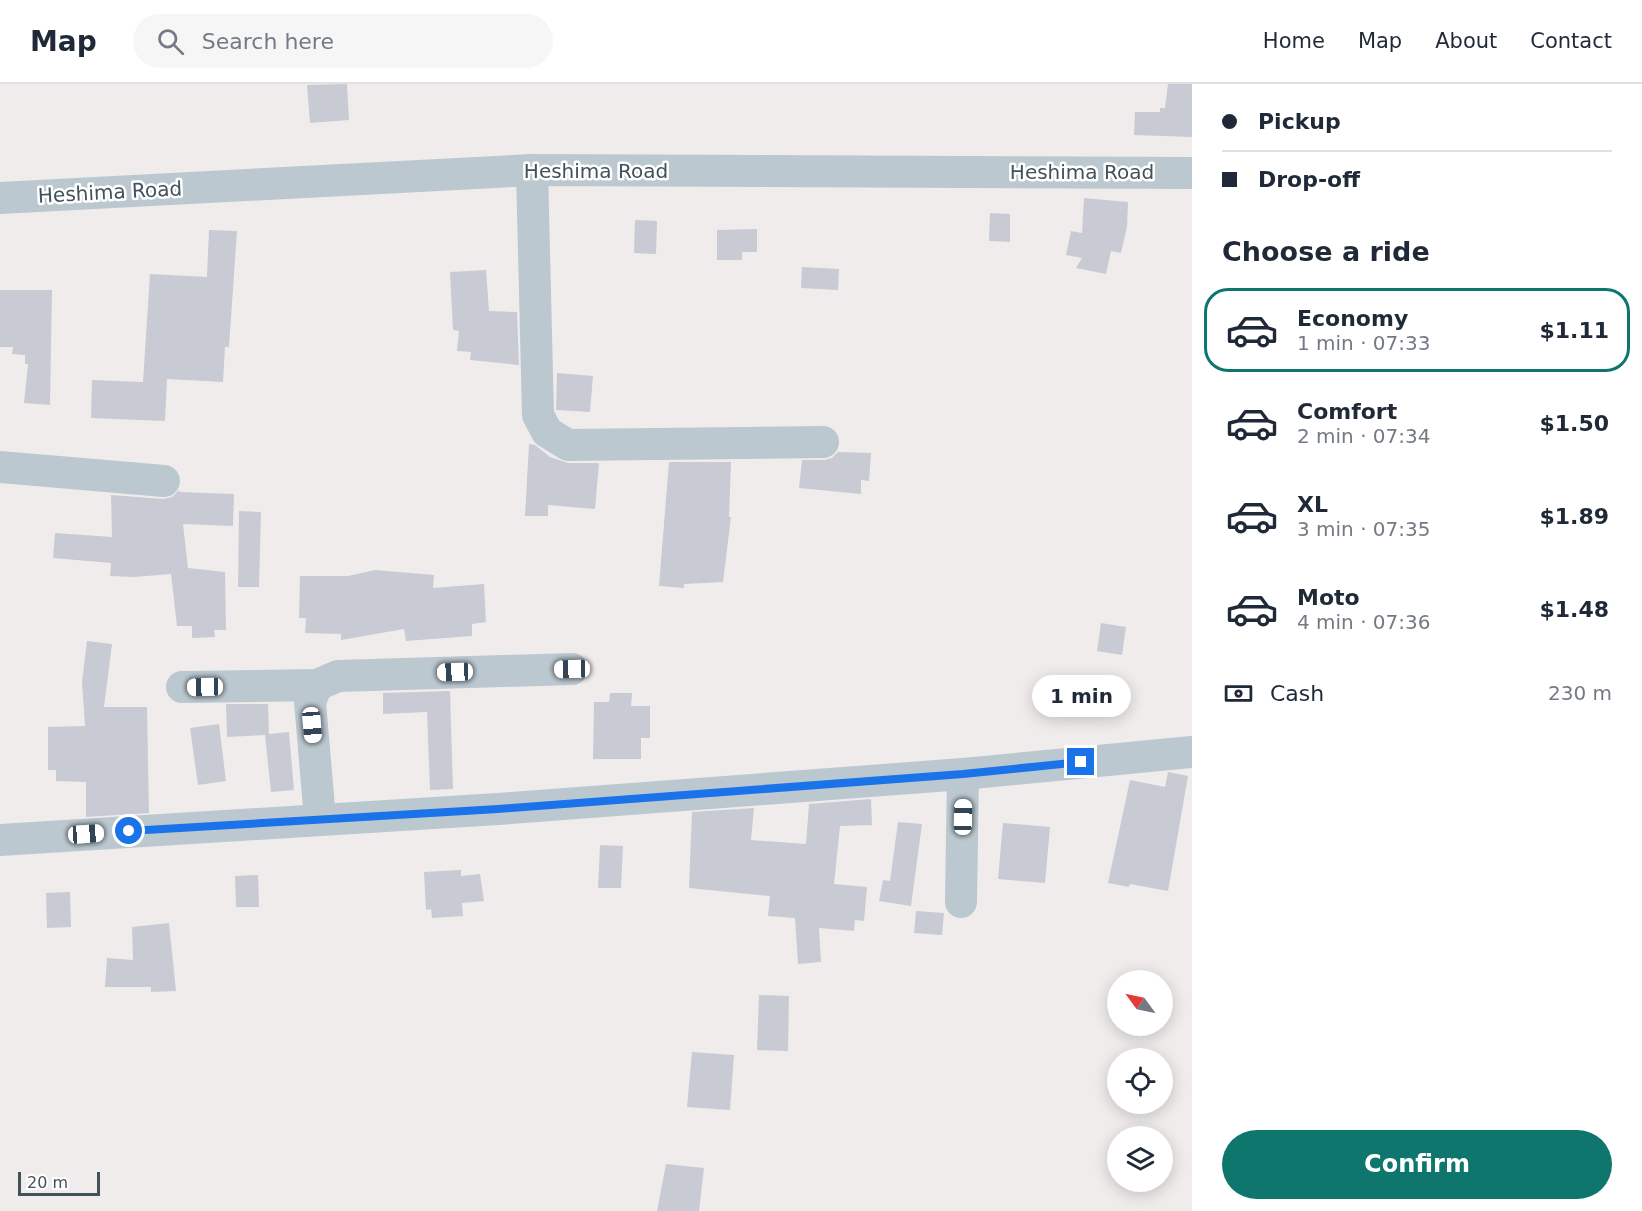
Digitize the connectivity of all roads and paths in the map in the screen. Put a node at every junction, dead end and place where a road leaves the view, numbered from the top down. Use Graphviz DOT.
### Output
graph roads {
  1 [pos="532,170"];
  2 [pos="1192,172"];
  3 [pos="0,198"];
  4 [pos="823,442"];
  5 [pos="0,467"];
  6 [pos="164,481"];
  7 [pos="572,669"];
  8 [pos="317,685"];
  9 [pos="182,687"];
  10 [pos="1192,752"];
  11 [pos="963,774"];
  12 [pos="320,819"];
  13 [pos="0,840"];
  14 [pos="962,902"];
  1 -- 2 [label="street, Heshima Road"];
  1 -- 3 [label="street, Heshima Road"];
  1 -- 4 [label="street"];
  5 -- 6 [label="street"];
  7 -- 8 [label="street"];
  8 -- 9 [label="street"];
  8 -- 12 [label="street"];
  10 -- 11 [label="street"];
  11 -- 12 [label="street"];
  11 -- 14 [label="street"];
  12 -- 13 [label="street"];
}
